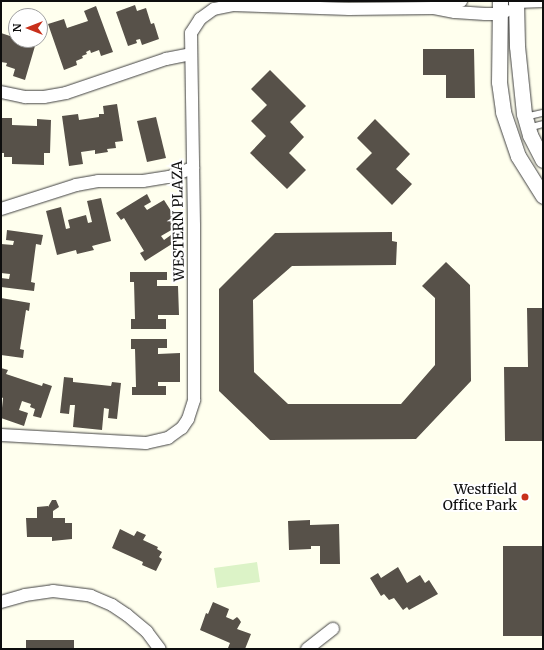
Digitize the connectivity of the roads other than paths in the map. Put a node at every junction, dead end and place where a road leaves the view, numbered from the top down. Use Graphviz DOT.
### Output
graph roads {
  1 [pos="462,1"];
  2 [pos="543,4"];
  3 [pos="507,5"];
  4 [pos="433,8"];
  5 [pos="191,54"];
  6 [pos="1,92"];
  7 [pos="543,113"];
  8 [pos="543,124"];
  9 [pos="520,125"];
  10 [pos="543,160"];
  11 [pos="193,168"];
  12 [pos="543,196"];
  13 [pos="1,209"];
  14 [pos="1,434"];
  15 [pos="1,602"];
  16 [pos="334,629"];
  17 [pos="160,649"];
  18 [pos="307,649"];
  1 -- 4 [label="street"];
  2 -- 3 [label="lane"];
  3 -- 4 [label="street"];
  3 -- 9 [label="street"];
  3 -- 9 [label="street"];
  4 -- 5 [label="street, WESTERN PLAZA"];
  5 -- 6 [label="street"];
  5 -- 11 [label="street, WESTERN PLAZA"];
  7 -- 9 [label="lane"];
  8 -- 9 [label="lane"];
  9 -- 10 [label="street"];
  9 -- 12 [label="street"];
  11 -- 13 [label="street"];
  11 -- 14 [label="street, WESTERN PLAZA"];
  15 -- 17 [label="street"];
  16 -- 18 [label="street"];
}
